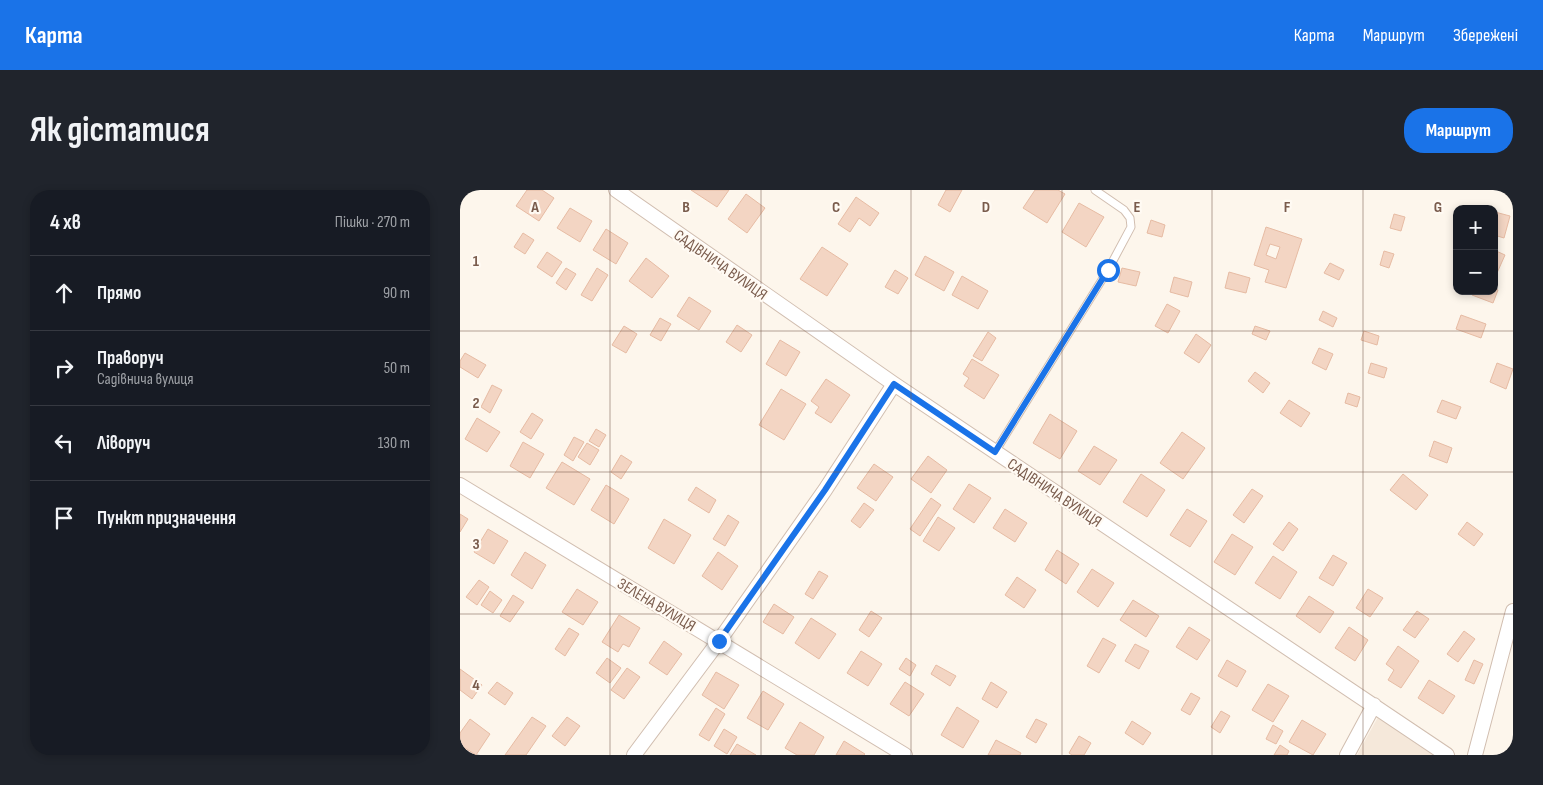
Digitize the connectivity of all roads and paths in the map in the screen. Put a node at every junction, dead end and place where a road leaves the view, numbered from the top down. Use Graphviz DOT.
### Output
graph roads {
  1 [pos="616,190"];
  2 [pos="1095,190"];
  3 [pos="894,384"];
  4 [pos="995,452"];
  5 [pos="460,485"];
  6 [pos="1513,611"];
  7 [pos="719,641"];
  8 [pos="1374,705"];
  9 [pos="634,755"];
  10 [pos="905,755"];
  11 [pos="1347,755"];
  12 [pos="1446,755"];
  13 [pos="1475,755"];
  1 -- 3 [label="street, САДІВНИЧА ВУЛИЦЯ"];
  2 -- 4 [label="lane"];
  3 -- 4 [label="street, САДІВНИЧА ВУЛИЦЯ"];
  3 -- 7 [label="street"];
  4 -- 8 [label="street, САДІВНИЧА ВУЛИЦЯ"];
  5 -- 7 [label="street, ЗЕЛЕНА ВУЛИЦЯ"];
  6 -- 13 [label="street"];
  7 -- 9 [label="street"];
  7 -- 10 [label="street, ЗЕЛЕНА ВУЛИЦЯ"];
  8 -- 11 [label="street"];
  8 -- 12 [label="street, САДІВНИЧА ВУЛИЦЯ"];
}
